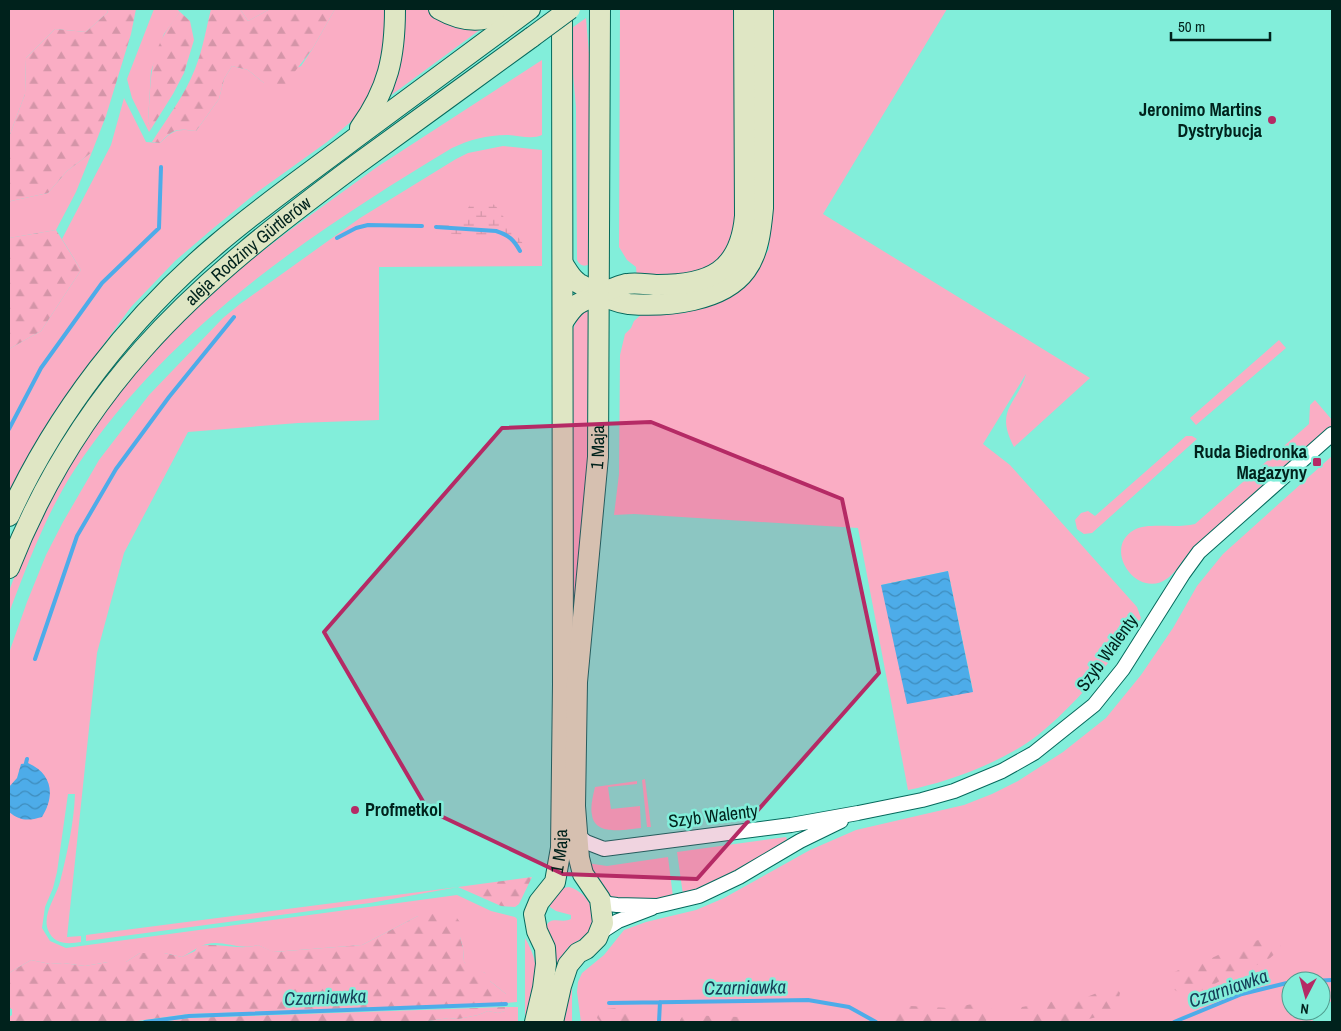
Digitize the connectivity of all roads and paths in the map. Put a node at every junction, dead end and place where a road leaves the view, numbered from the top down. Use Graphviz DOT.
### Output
graph roads {
  1 [pos="395,9"];
  2 [pos="439,9"];
  3 [pos="529,9"];
  4 [pos="562,9"];
  5 [pos="570,9"];
  6 [pos="600,9"];
  7 [pos="744,9"];
  8 [pos="763,9"];
  9 [pos="350,142"];
  10 [pos="599,252"];
  11 [pos="563,264"];
  12 [pos="628,283"];
  13 [pos="600,295"];
  14 [pos="628,304"];
  15 [pos="562,322"];
  16 [pos="600,333"];
  17 [pos="1332,434"];
  18 [pos="9,516"];
  19 [pos="9,568"];
  20 [pos="858,814"];
  21 [pos="576,834"];
  22 [pos="555,882"];
  23 [pos="595,891"];
  24 [pos="658,906"];
  25 [pos="600,932"];
  26 [pos="535,1022"];
  27 [pos="553,1022"];
  1 -- 9 [label="main road"];
  2 -- 3 [label="main road"];
  3 -- 9 [label="main road, aleja Rodziny Gürtlerów"];
  4 -- 11 [label="main road, 1 Maja"];
  5 -- 19 [label="main road, aleja Rodziny Gürtlerów, bridge"];
  6 -- 10 [label="main road, 1 Maja"];
  7 -- 12 [label="main road"];
  8 -- 14 [label="main road"];
  9 -- 18 [label="main road, aleja Rodziny Gürtlerów"];
  10 -- 12 [label="main road"];
  10 -- 13 [label="main road, 1 Maja"];
  11 -- 13 [label="main road"];
  11 -- 15 [label="main road, 1 Maja"];
  12 -- 13 [label="main road"];
  13 -- 14 [label="main road"];
  13 -- 15 [label="main road"];
  13 -- 16 [label="main road, 1 Maja"];
  14 -- 16 [label="main road"];
  15 -- 22 [label="main road, 1 Maja"];
  16 -- 21 [label="main road, 1 Maja"];
  17 -- 20 [label="street, Szyb Walenty"];
  20 -- 21 [label="street, Szyb Walenty"];
  20 -- 24 [label="street, Szyb Walenty"];
  21 -- 23 [label="main road, 1 Maja"];
  22 -- 23 [label="main road, 1 Maja"];
  22 -- 26 [label="main road, 1 Maja"];
  23 -- 24 [label="street, Szyb Walenty"];
  23 -- 25 [label="main road, 1 Maja"];
  24 -- 25 [label="street, Szyb Walenty"];
  25 -- 27 [label="main road"];
}
